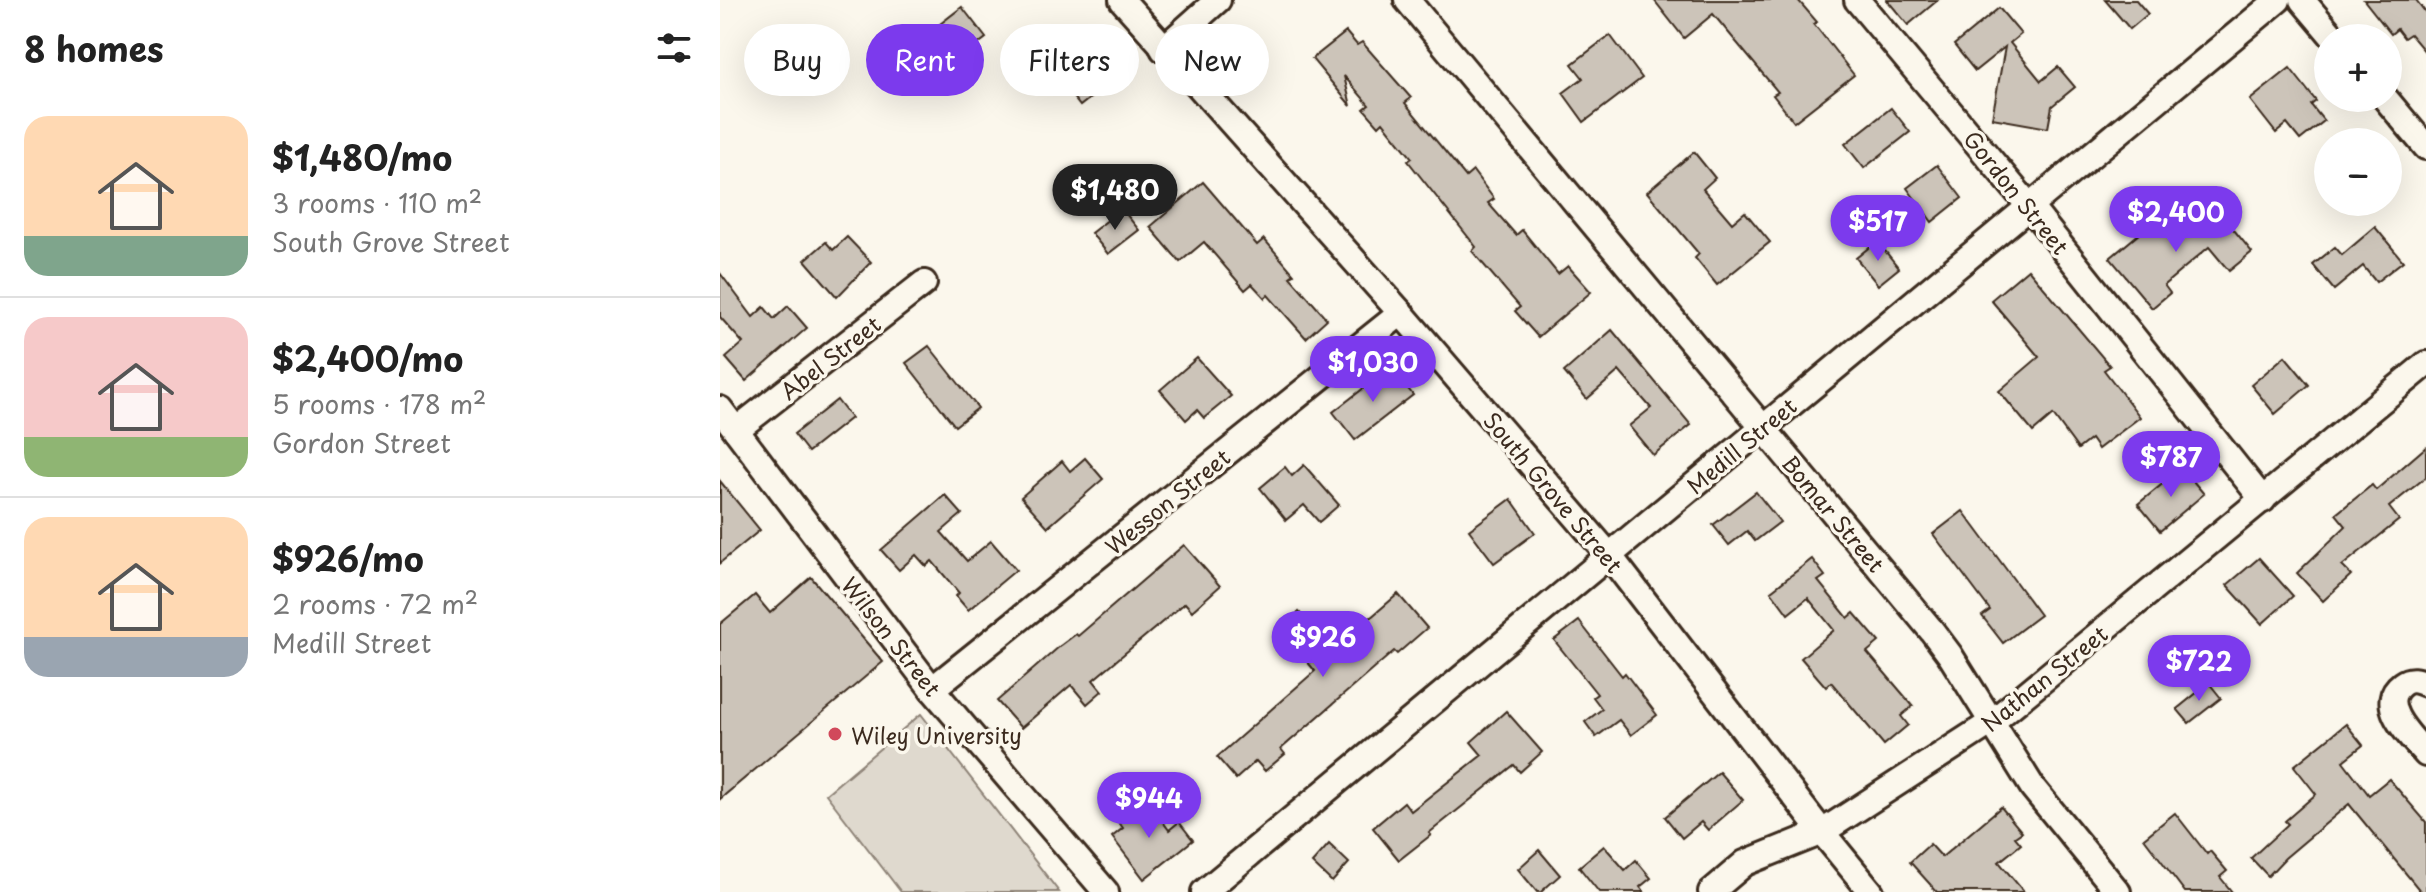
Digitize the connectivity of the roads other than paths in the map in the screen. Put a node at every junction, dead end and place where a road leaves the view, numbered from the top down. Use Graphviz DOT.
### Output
graph roads {
  1 [pos="1122,0"];
  2 [pos="1218,0"];
  3 [pos="1407,0"];
  4 [pos="1857,0"];
  5 [pos="2278,0"];
  6 [pos="2302,0"];
  7 [pos="1191,24"];
  8 [pos="2322,24"];
  9 [pos="1155,39"];
  10 [pos="1205,96"];
  11 [pos="2397,112"];
  12 [pos="2426,147"];
  13 [pos="2030,207"];
  14 [pos="924,283"];
  15 [pos="1401,313"];
  16 [pos="2426,364"];
  17 [pos="720,409"];
  18 [pos="1762,427"];
  19 [pos="736,430"];
  20 [pos="2263,500"];
  21 [pos="1609,555"];
  22 [pos="2426,684"];
  23 [pos="932,689"];
  24 [pos="1992,722"];
  25 [pos="2426,754"];
  26 [pos="1822,832"];
  27 [pos="1106,892"];
  28 [pos="1204,892"];
  29 [pos="1711,892"];
  30 [pos="1871,892"];
  31 [pos="2118,892"];
  1 -- 9 [label="street, South Grove Street"];
  2 -- 7 [label="street"];
  3 -- 18 [label="street, Bomar Street"];
  4 -- 13 [label="street, Gordon Street"];
  5 -- 13 [label="street, Medill Street"];
  6 -- 8 [label="street"];
  10 -- 15 [label="street, South Grove Street"];
  11 -- 12 [label="street"];
  13 -- 18 [label="street, Medill Street"];
  13 -- 20 [label="street, Gordon Street"];
  14 -- 19 [label="street, Abel Street"];
  15 -- 21 [label="street, South Grove Street"];
  15 -- 23 [label="street, Wesson Street"];
  16 -- 20 [label="street, Nathan Street"];
  17 -- 19 [label="street, Wilson Street"];
  18 -- 21 [label="street, Medill Street"];
  18 -- 24 [label="street, Bomar Street"];
  19 -- 23 [label="street, Wilson Street"];
  20 -- 24 [label="street, Nathan Street"];
  21 -- 26 [label="street, South Grove Street"];
  21 -- 28 [label="street, Medill Street"];
  22 -- 25 [label="street"];
  23 -- 27 [label="street, Wilson Street"];
  24 -- 26 [label="street, Nathan Street"];
  24 -- 31 [label="street, Bomar Street"];
  26 -- 29 [label="street, Nathan Street"];
  26 -- 30 [label="street, South Grove Street"];
}
